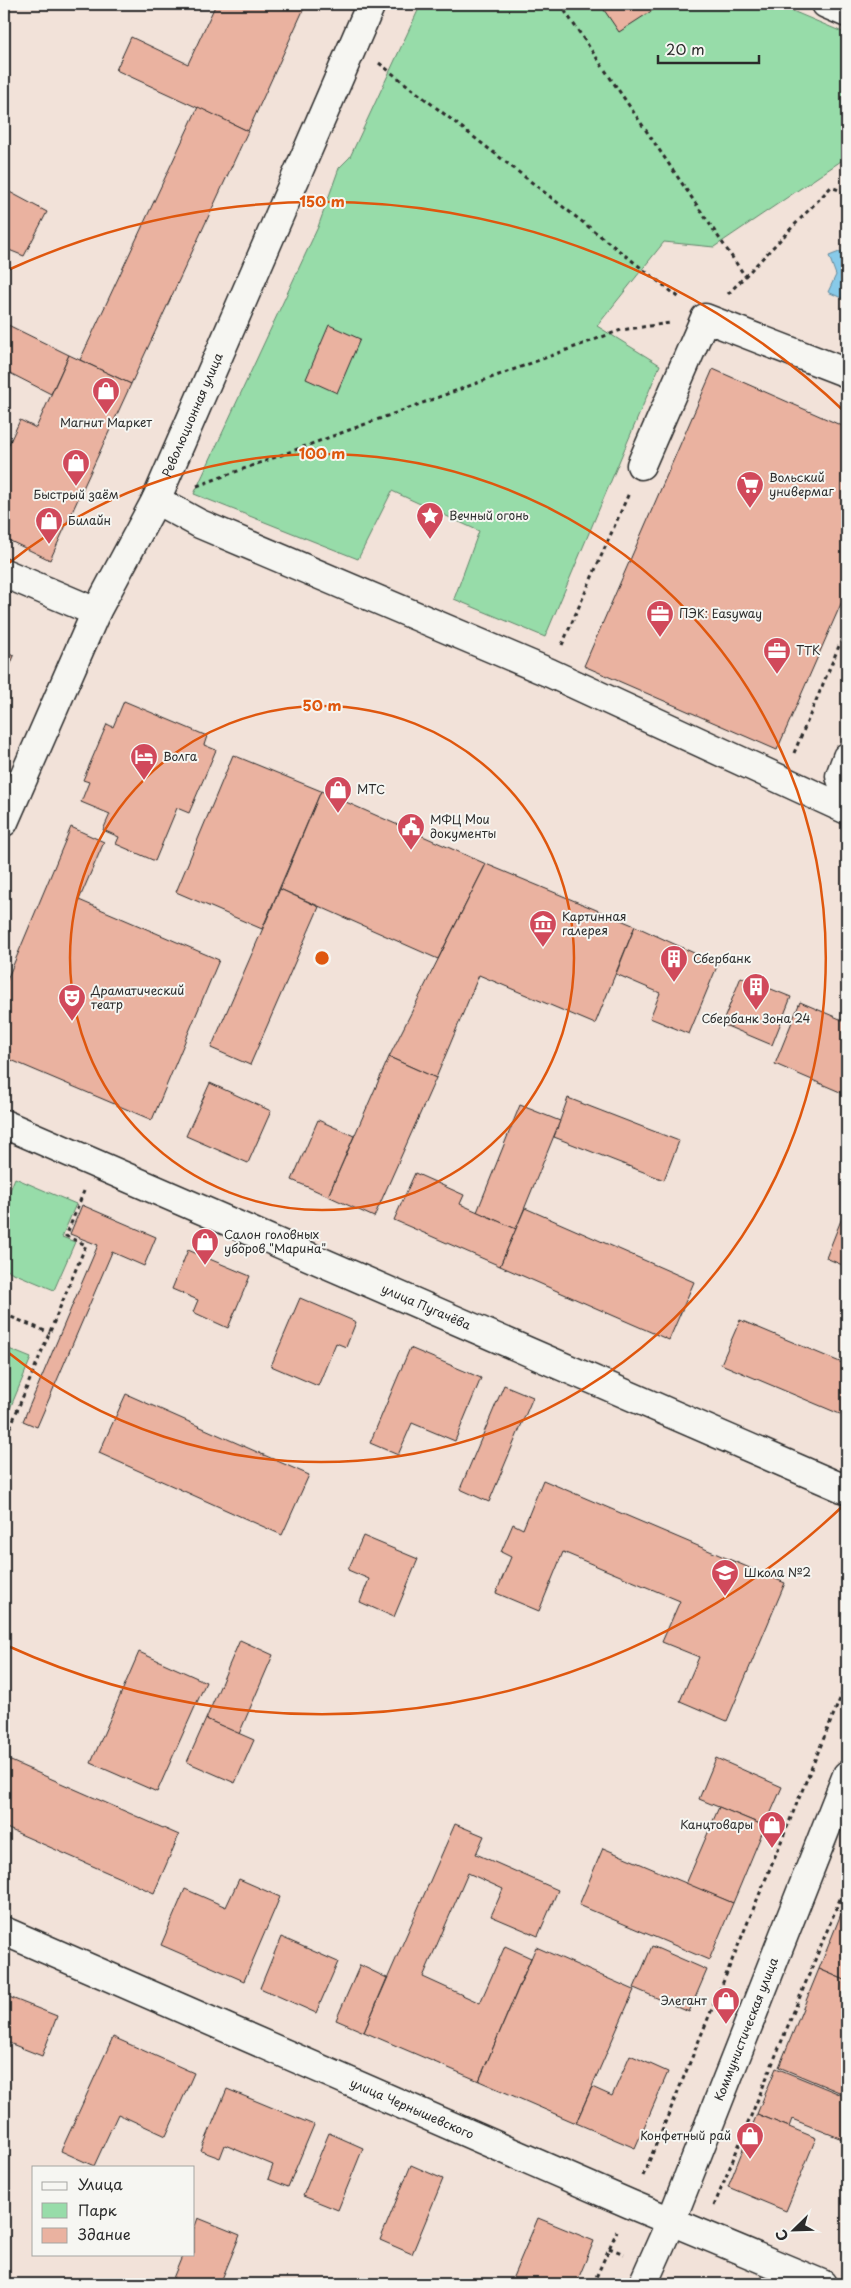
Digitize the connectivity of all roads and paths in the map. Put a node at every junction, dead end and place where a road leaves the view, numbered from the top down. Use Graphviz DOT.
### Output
graph roads {
  1 [pos="371,4"];
  2 [pos="560,4"];
  3 [pos="826,4"];
  4 [pos="847,13"];
  5 [pos="353,43"];
  6 [pos="847,194"];
  7 [pos="745,276"];
  8 [pos="705,318"];
  9 [pos="847,373"];
  10 [pos="641,465"];
  11 [pos="156,500"];
  12 [pos="4,573"];
  13 [pos="96,612"];
  14 [pos="847,627"];
  15 [pos="550,673"];
  16 [pos="847,757"];
  17 [pos="783,779"];
  18 [pos="847,791"];
  19 [pos="847,810"];
  20 [pos="4,822"];
  21 [pos="4,1124"];
  22 [pos="96,1164"];
  23 [pos="4,1314"];
  24 [pos="50,1333"];
  25 [pos="4,1442"];
  26 [pos="847,1490"];
  27 [pos="847,1682"];
  28 [pos="847,1774"];
  29 [pos="847,1882"];
  30 [pos="4,1931"];
  31 [pos="630,2204"];
  32 [pos="671,2221"];
  33 [pos="702,2234"];
  34 [pos="593,2284"];
  35 [pos="643,2284"];
  36 [pos="822,2284"];
  1 -- 5 [label="street, Революционная улица"];
  2 -- 7 [label="path"];
  3 -- 4 [label="street"];
  5 -- 8 [label="path"];
  5 -- 11 [label="street, Революционная улица"];
  6 -- 7 [label="path"];
  7 -- 8 [label="path"];
  8 -- 9 [label="street"];
  8 -- 10 [label="street"];
  8 -- 11 [label="path"];
  10 -- 15 [label="path"];
  11 -- 13 [label="street, Революционная улица"];
  11 -- 15 [label="street"];
  12 -- 13 [label="street"];
  13 -- 20 [label="street, Революционная улица"];
  14 -- 17 [label="path"];
  15 -- 17 [label="street"];
  16 -- 18 [label="street"];
  17 -- 19 [label="street"];
  21 -- 22 [label="street, улица Пугачёва"];
  22 -- 24 [label="path"];
  22 -- 26 [label="street, улица Пугачёва"];
  23 -- 24 [label="path"];
  24 -- 25 [label="path"];
  27 -- 31 [label="path"];
  28 -- 32 [label="street, Коммунистическая улица"];
  29 -- 33 [label="path"];
  30 -- 31 [label="street, улица Чернышевского"];
  31 -- 32 [label="street, улица Чернышевского"];
  31 -- 34 [label="path"];
  32 -- 33 [label="street, улица Чернышевского"];
  32 -- 35 [label="street, Коммунистическая улица"];
  33 -- 36 [label="street, улица Чернышевского"];
}
